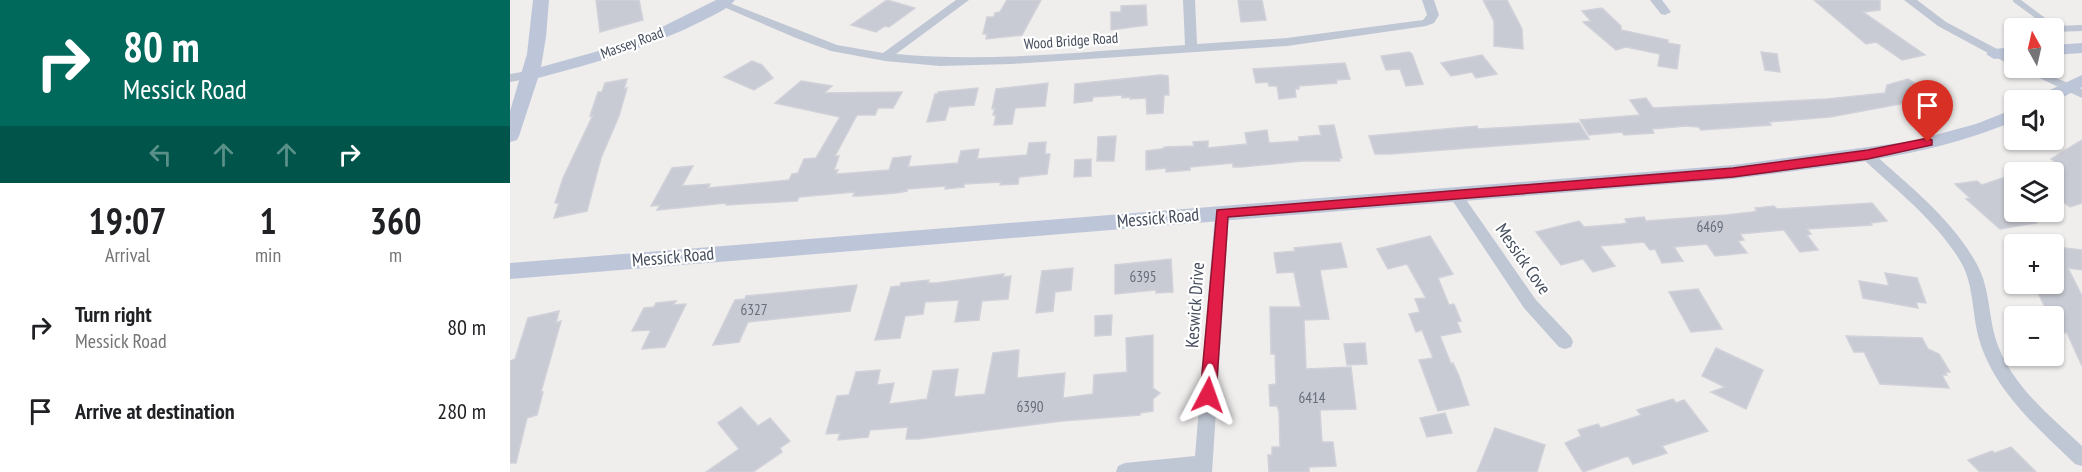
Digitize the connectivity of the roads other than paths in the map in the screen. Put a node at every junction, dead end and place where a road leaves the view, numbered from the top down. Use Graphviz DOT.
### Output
graph roads {
  1 [pos="541,0"];
  2 [pos="963,0"];
  3 [pos="1189,0"];
  4 [pos="1428,0"];
  5 [pos="1656,0"];
  6 [pos="1910,0"];
  7 [pos="2016,0"];
  8 [pos="725,1"];
  9 [pos="1665,12"];
  10 [pos="2082,28"];
  11 [pos="1191,48"];
  12 [pos="2082,48"];
  13 [pos="2064,49"];
  14 [pos="2004,53"];
  15 [pos="1994,54"];
  16 [pos="885,57"];
  17 [pos="2004,58"];
  18 [pos="533,74"];
  19 [pos="510,78"];
  20 [pos="2050,78"];
  21 [pos="2077,88"];
  22 [pos="2004,119"];
  23 [pos="510,136"];
  24 [pos="1868,154"];
  25 [pos="1455,194"];
  26 [pos="1222,213"];
  27 [pos="510,271"];
  28 [pos="1565,342"];
  29 [pos="2082,458"];
  30 [pos="1203,468"];
  31 [pos="1125,472"];
  1 -- 18 [label="street"];
  2 -- 16 [label="street"];
  3 -- 11 [label="street"];
  4 -- 11 [label="street, Wood Bridge Road"];
  5 -- 9 [label="street"];
  6 -- 15 [label="street"];
  7 -- 10 [label="lane"];
  8 -- 16 [label="street, Wood Bridge Road"];
  8 -- 18 [label="street, Massey Road"];
  11 -- 16 [label="street, Wood Bridge Road"];
  12 -- 13 [label="street"];
  14 -- 15 [label="street"];
  15 -- 17 [label="street"];
  18 -- 19 [label="street"];
  18 -- 23 [label="street"];
  20 -- 21 [label="street"];
  22 -- 24 [label="street, Messick Road"];
  24 -- 25 [label="street, Messick Road"];
  24 -- 29 [label="street"];
  25 -- 26 [label="street, Messick Road"];
  25 -- 28 [label="street, Messick Cove"];
  26 -- 27 [label="street, Messick Road"];
  26 -- 30 [label="street, Keswick Drive"];
  30 -- 31 [label="street"];
}
